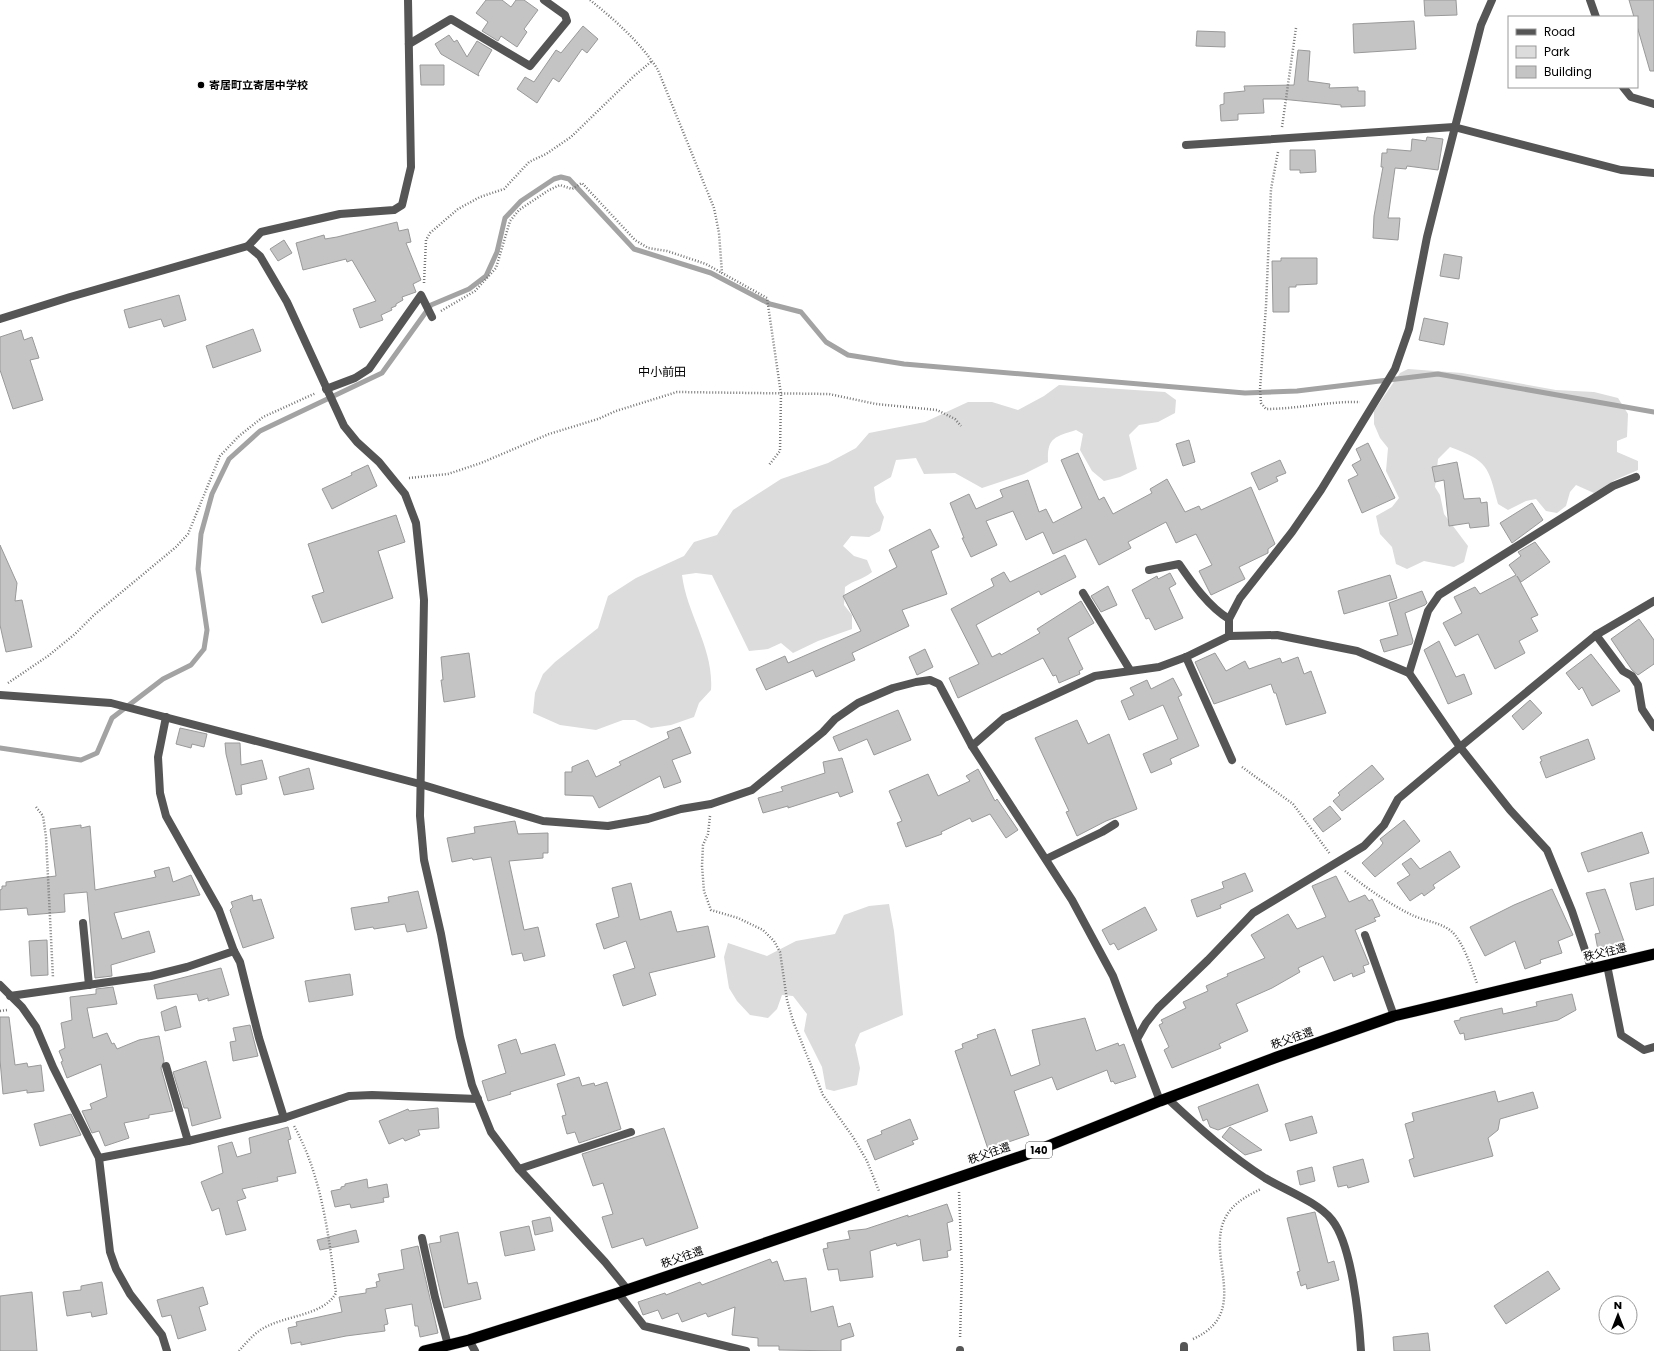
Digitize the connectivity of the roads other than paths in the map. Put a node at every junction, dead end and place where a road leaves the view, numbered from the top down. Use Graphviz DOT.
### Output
graph roads {
  1 [pos="408,0"];
  2 [pos="544,0"];
  3 [pos="1492,0"];
  4 [pos="1590,0"];
  5 [pos="1596,16"];
  6 [pos="409,44"];
  7 [pos="1624,88"];
  8 [pos="1654,104"];
  9 [pos="1454,127"];
  10 [pos="1186,145"];
  11 [pos="1654,173"];
  12 [pos="248,246"];
  13 [pos="432,317"];
  14 [pos="0,319"];
  15 [pos="326,389"];
  16 [pos="1636,477"];
  17 [pos="1149,570"];
  18 [pos="1083,593"];
  19 [pos="1654,600"];
  20 [pos="1229,618"];
  21 [pos="1596,635"];
  22 [pos="1229,636"];
  23 [pos="1186,657"];
  24 [pos="1130,670"];
  25 [pos="1410,673"];
  26 [pos="0,695"];
  27 [pos="166,717"];
  28 [pos="1654,727"];
  29 [pos="972,746"];
  30 [pos="1460,747"];
  31 [pos="1232,760"];
  32 [pos="420,784"];
  33 [pos="1115,824"];
  34 [pos="1046,859"];
  35 [pos="83,923"];
  36 [pos="1365,935"];
  37 [pos="234,951"];
  38 [pos="1654,954"];
  39 [pos="1607,965"];
  40 [pos="1592,968"];
  41 [pos="0,985"];
  42 [pos="89,985"];
  43 [pos="10,996"];
  44 [pos="1394,1016"];
  45 [pos="1137,1039"];
  46 [pos="1654,1046"];
  47 [pos="166,1066"];
  48 [pos="478,1099"];
  49 [pos="1163,1100"];
  50 [pos="286,1117"];
  51 [pos="631,1132"];
  52 [pos="188,1141"];
  53 [pos="99,1158"];
  54 [pos="519,1169"];
  55 [pos="422,1238"];
  56 [pos="622,1291"];
  57 [pos="469,1340"];
  58 [pos="448,1345"];
  59 [pos="167,1351"];
  60 [pos="424,1351"];
  61 [pos="475,1351"];
  62 [pos="746,1351"];
  63 [pos="1361,1351"];
  1 -- 6 [label="street"];
  2 -- 6 [label="street"];
  3 -- 9 [label="street"];
  4 -- 5 [label="street"];
  6 -- 12 [label="street"];
  7 -- 8 [label="street"];
  9 -- 10 [label="street"];
  9 -- 11 [label="street"];
  9 -- 20 [label="street"];
  12 -- 14 [label="street"];
  12 -- 15 [label="street"];
  13 -- 15 [label="street"];
  15 -- 32 [label="street"];
  16 -- 25 [label="street"];
  17 -- 20 [label="street"];
  18 -- 24 [label="street"];
  19 -- 21 [label="street"];
  20 -- 22 [label="street"];
  21 -- 28 [label="street"];
  21 -- 30 [label="street"];
  22 -- 23 [label="street"];
  22 -- 25 [label="street"];
  23 -- 24 [label="street"];
  23 -- 31 [label="street"];
  24 -- 29 [label="street"];
  25 -- 30 [label="street"];
  26 -- 27 [label="street"];
  27 -- 32 [label="street"];
  27 -- 37 [label="street"];
  29 -- 32 [label="street"];
  29 -- 34 [label="street"];
  30 -- 40 [label="street"];
  30 -- 45 [label="street"];
  32 -- 48 [label="street"];
  33 -- 34 [label="street"];
  34 -- 45 [label="street"];
  35 -- 42 [label="street"];
  36 -- 44 [label="street"];
  37 -- 42 [label="street"];
  37 -- 50 [label="street"];
  38 -- 39 [label="highway, 秩父往還 / 140"];
  39 -- 40 [label="highway, 秩父往還 / 140"];
  39 -- 46 [label="street"];
  40 -- 44 [label="highway, 秩父往還 / 140"];
  41 -- 43 [label="street"];
  42 -- 43 [label="street"];
  43 -- 53 [label="street"];
  44 -- 49 [label="highway, 秩父往還 / 140"];
  45 -- 49 [label="street"];
  47 -- 52 [label="street"];
  48 -- 50 [label="street"];
  48 -- 54 [label="street"];
  49 -- 56 [label="highway, 秩父往還 / 140"];
  49 -- 63 [label="street"];
  50 -- 52 [label="street"];
  51 -- 54 [label="street"];
  52 -- 53 [label="street"];
  53 -- 59 [label="street"];
  54 -- 56 [label="street"];
  55 -- 58 [label="street"];
  56 -- 57 [label="highway, 秩父往還 / 140"];
  56 -- 62 [label="street"];
  57 -- 58 [label="highway, 秩父往還 / 140"];
  57 -- 61 [label="street"];
  58 -- 60 [label="highway, 秩父往還 / 140"];
}
